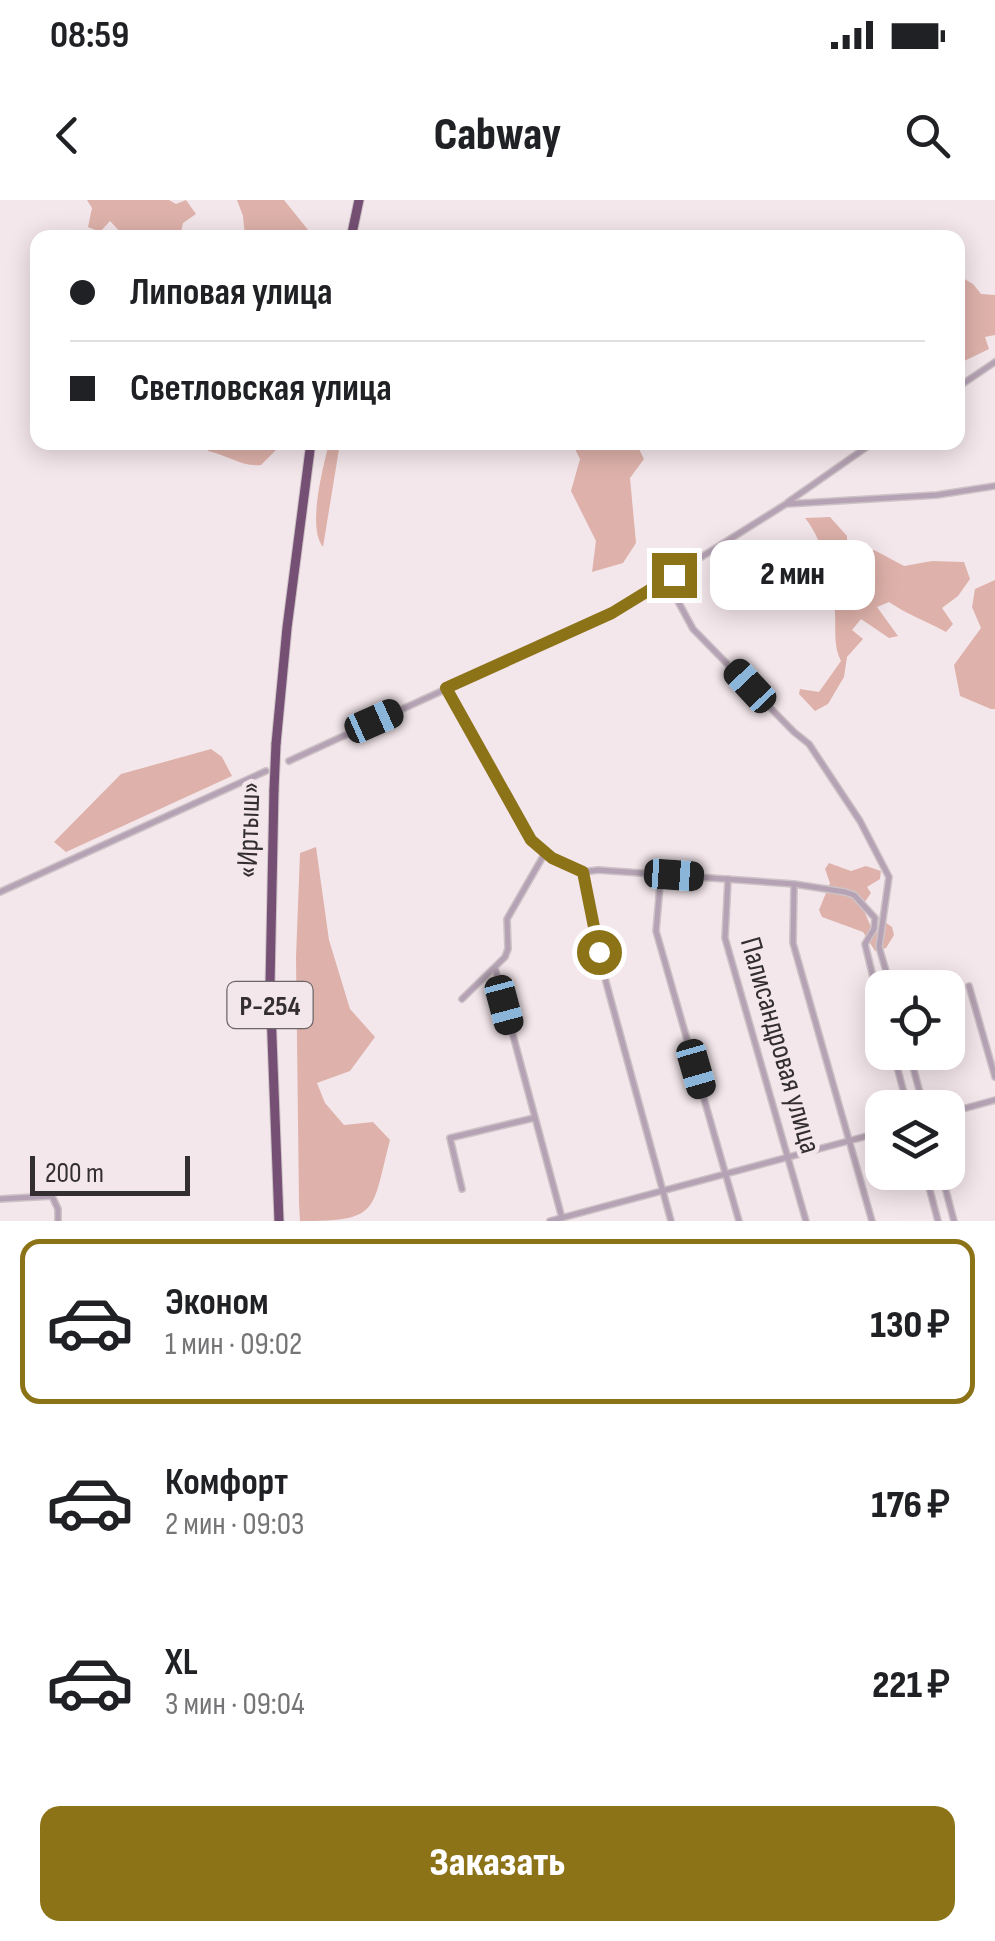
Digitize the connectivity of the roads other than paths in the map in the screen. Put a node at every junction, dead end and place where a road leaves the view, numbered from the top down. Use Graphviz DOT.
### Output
graph roads {
  1 [pos="359,200"];
  2 [pos="352,230"];
  3 [pos="995,362"];
  4 [pos="965,382"];
  5 [pos="310,450"];
  6 [pos="863,450"];
  7 [pos="995,486"];
  8 [pos="786,504"];
  9 [pos="666,580"];
  10 [pos="446,688"];
  11 [pos="289,761"];
  12 [pos="266,771"];
  13 [pos="544,853"];
  14 [pos="583,872"];
  15 [pos="661,874"];
  16 [pos="728,879"];
  17 [pos="794,884"];
  18 [pos="0,892"];
  19 [pos="494,968"];
  20 [pos="871,970"];
  21 [pos="885,970"];
  22 [pos="970,986"];
  23 [pos="462,999"];
  24 [pos="995,1078"];
  25 [pos="995,1100"];
  26 [pos="965,1108"];
  27 [pos="534,1118"];
  28 [pos="865,1137"];
  29 [pos="850,1141"];
  30 [pos="789,1157"];
  31 [pos="726,1173"];
  32 [pos="462,1189"];
  33 [pos="663,1190"];
  34 [pos="930,1190"];
  35 [pos="946,1190"];
  36 [pos="0,1199"];
  37 [pos="562,1218"];
  38 [pos="58,1221"];
  39 [pos="278,1221"];
  40 [pos="550,1221"];
  41 [pos="671,1221"];
  42 [pos="739,1221"];
  43 [pos="806,1221"];
  44 [pos="872,1221"];
  45 [pos="938,1221"];
  46 [pos="954,1221"];
  1 -- 2 [label="highway"];
  3 -- 4 [label="street"];
  5 -- 39 [label="highway, «Иртыш» / Р-254, bridge"];
  6 -- 8 [label="street"];
  7 -- 8 [label="street"];
  8 -- 9 [label="street"];
  9 -- 10 [label="street"];
  9 -- 21 [label="street"];
  10 -- 11 [label="street"];
  10 -- 13 [label="street"];
  12 -- 18 [label="street"];
  13 -- 14 [label="street"];
  13 -- 19 [label="street"];
  14 -- 15 [label="street"];
  14 -- 33 [label="street"];
  15 -- 16 [label="street"];
  15 -- 31 [label="street"];
  16 -- 17 [label="street"];
  16 -- 30 [label="street, Палисандровая улица"];
  17 -- 20 [label="street"];
  17 -- 29 [label="street"];
  19 -- 23 [label="street"];
  19 -- 27 [label="street"];
  22 -- 24 [label="street"];
  25 -- 26 [label="street"];
  27 -- 32 [label="street"];
  27 -- 37 [label="street"];
  28 -- 29 [label="street"];
  29 -- 30 [label="street"];
  29 -- 44 [label="street"];
  30 -- 31 [label="street"];
  30 -- 43 [label="street, Палисандровая улица"];
  31 -- 33 [label="street"];
  31 -- 42 [label="street"];
  33 -- 37 [label="street"];
  33 -- 41 [label="street"];
  34 -- 45 [label="street"];
  35 -- 46 [label="street"];
  36 -- 38 [label="street"];
  37 -- 40 [label="street"];
}
